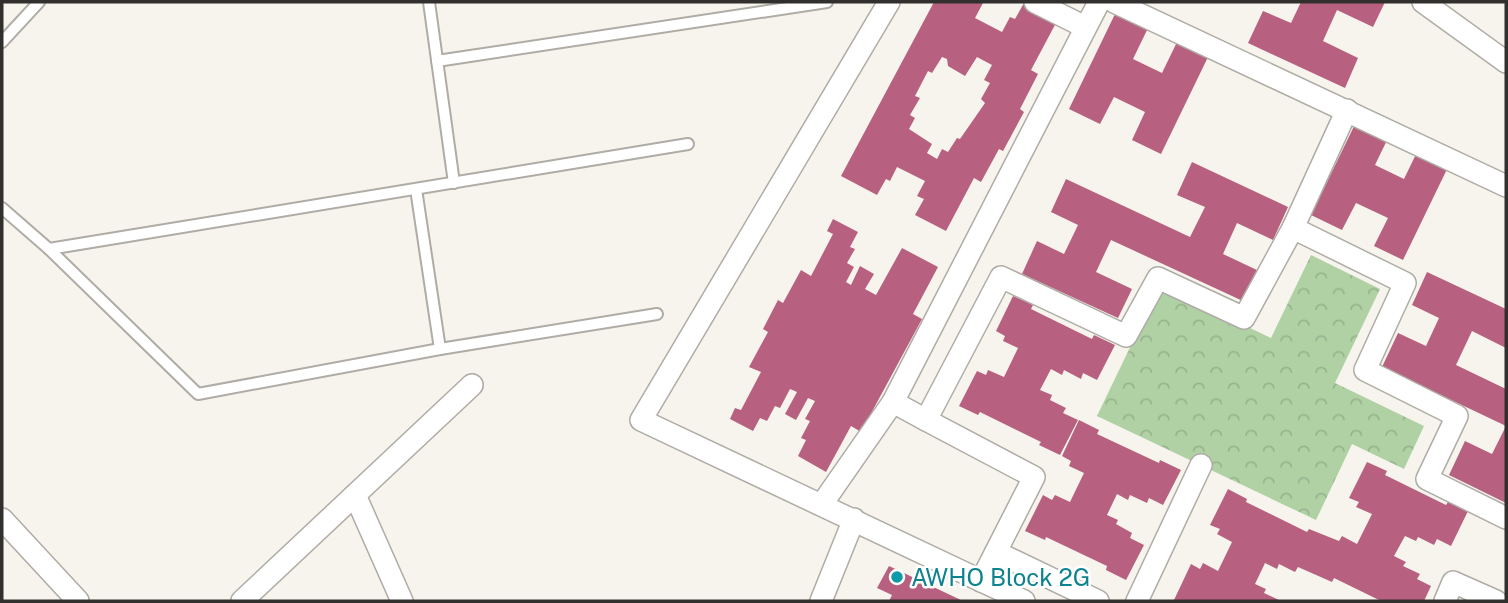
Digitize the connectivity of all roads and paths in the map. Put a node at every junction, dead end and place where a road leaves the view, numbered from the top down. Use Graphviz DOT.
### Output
graph roads {
  1 [pos="39,2"];
  2 [pos="429,2"];
  3 [pos="827,2"];
  4 [pos="889,2"];
  5 [pos="1035,2"];
  6 [pos="1099,2"];
  7 [pos="1114,2"];
  8 [pos="1423,2"];
  9 [pos="1085,26"];
  10 [pos="2,42"];
  11 [pos="437,61"];
  12 [pos="1506,62"];
  13 [pos="1347,110"];
  14 [pos="688,144"];
  15 [pos="454,183"];
  16 [pos="1506,186"];
  17 [pos="416,189"];
  18 [pos="2,208"];
  19 [pos="1293,228"];
  20 [pos="49,249"];
  21 [pos="657,314"];
  22 [pos="440,349"];
  23 [pos="472,385"];
  24 [pos="893,402"];
  25 [pos="926,420"];
  26 [pos="1201,465"];
  27 [pos="355,495"];
  28 [pos="822,504"];
  29 [pos="1506,518"];
  30 [pos="2,519"];
  31 [pos="854,519"];
  32 [pos="996,552"];
  33 [pos="981,581"];
  34 [pos="78,601"];
  35 [pos="242,601"];
  36 [pos="402,601"];
  37 [pos="821,601"];
  38 [pos="1024,601"];
  39 [pos="1098,601"];
  40 [pos="1137,601"];
  41 [pos="1445,601"];
  42 [pos="1496,601"];
  1 -- 10 [label="lane"];
  2 -- 11 [label="lane"];
  3 -- 11 [label="lane"];
  4 -- 28 [label="street"];
  5 -- 9 [label="street"];
  6 -- 9 [label="street"];
  7 -- 13 [label="street"];
  8 -- 12 [label="street"];
  9 -- 24 [label="street"];
  11 -- 15 [label="lane"];
  13 -- 16 [label="street"];
  13 -- 19 [label="street"];
  14 -- 15 [label="lane"];
  15 -- 17 [label="lane"];
  17 -- 20 [label="lane"];
  17 -- 22 [label="lane"];
  18 -- 20 [label="lane"];
  19 -- 25 [label="street"];
  19 -- 29 [label="street"];
  20 -- 22 [label="lane"];
  21 -- 22 [label="lane"];
  23 -- 27 [label="street"];
  24 -- 25 [label="street"];
  24 -- 28 [label="street"];
  25 -- 32 [label="street"];
  26 -- 40 [label="street"];
  27 -- 35 [label="street"];
  27 -- 36 [label="street"];
  28 -- 31 [label="street"];
  30 -- 34 [label="street"];
  31 -- 33 [label="street"];
  31 -- 37 [label="street"];
  32 -- 33 [label="street"];
  32 -- 39 [label="street"];
  33 -- 38 [label="street"];
  41 -- 42 [label="street"];
}
